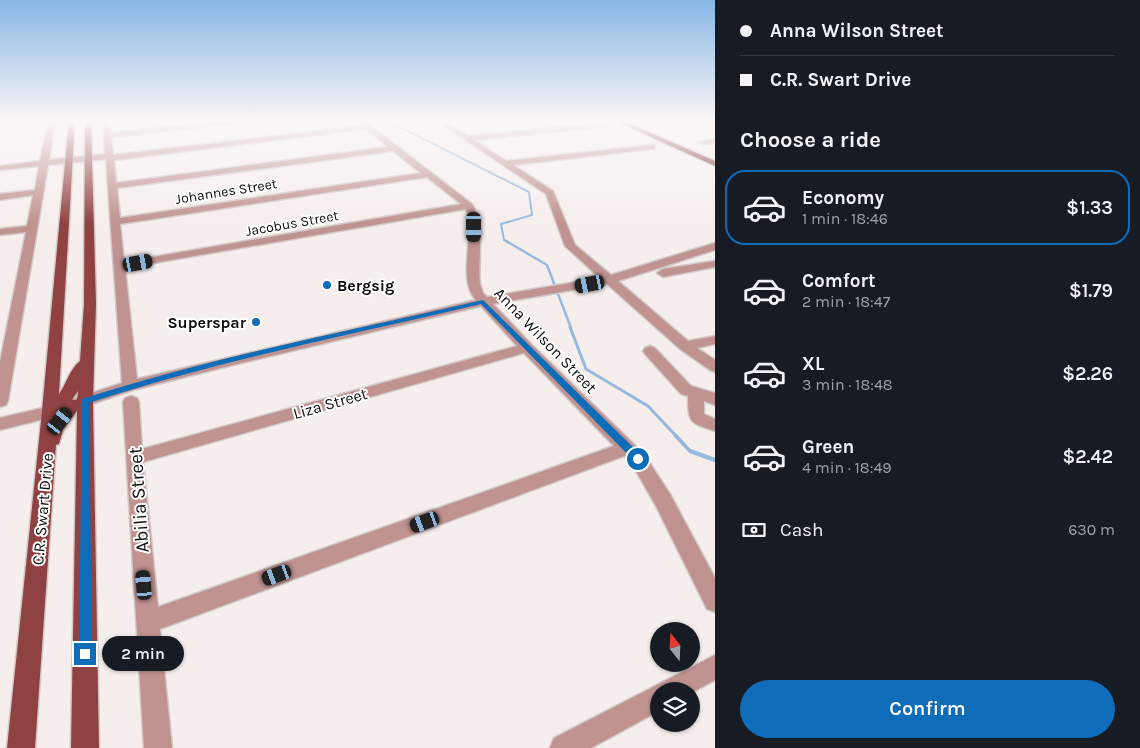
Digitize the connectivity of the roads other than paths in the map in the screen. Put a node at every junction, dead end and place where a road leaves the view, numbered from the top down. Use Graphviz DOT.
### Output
graph roads {
  1 [pos="46,155"];
  2 [pos="70,155"];
  3 [pos="82,155"];
  4 [pos="88,155"];
  5 [pos="125,155"];
  6 [pos="344,155"];
  7 [pos="404,155"];
  8 [pos="494,155"];
  9 [pos="580,155"];
  10 [pos="694,155"];
  11 [pos="109,157"];
  12 [pos="88,159"];
  13 [pos="44,163"];
  14 [pos="507,163"];
  15 [pos="715,164"];
  16 [pos="69,165"];
  17 [pos="0,168"];
  18 [pos="430,174"];
  19 [pos="112,186"];
  20 [pos="38,192"];
  21 [pos="0,197"];
  22 [pos="469,206"];
  23 [pos="115,222"];
  24 [pos="32,228"];
  25 [pos="0,232"];
  26 [pos="715,246"];
  27 [pos="699,250"];
  28 [pos="715,259"];
  29 [pos="715,264"];
  30 [pos="119,266"];
  31 [pos="663,273"];
  32 [pos="609,280"];
  33 [pos="483,302"];
  34 [pos="6,339"];
  35 [pos="715,340"];
  36 [pos="685,346"];
  37 [pos="527,348"];
  38 [pos="650,351"];
  39 [pos="88,362"];
  40 [pos="715,367"];
  41 [pos="130,394"];
  42 [pos="696,394"];
  43 [pos="715,400"];
  44 [pos="0,401"];
  45 [pos="79,403"];
  46 [pos="53,411"];
  47 [pos="0,424"];
  48 [pos="715,425"];
  49 [pos="628,448"];
  50 [pos="47,449"];
  51 [pos="134,458"];
  52 [pos="715,601"];
  53 [pos="147,622"];
  54 [pos="715,667"];
  55 [pos="687,682"];
  56 [pos="650,702"];
  57 [pos="21,748"];
  58 [pos="85,748"];
  59 [pos="158,748"];
  60 [pos="564,748"];
  1 -- 13 [label="street"];
  2 -- 16 [label="main road, C.R. Swart Drive"];
  3 -- 16 [label="main road"];
  4 -- 12 [label="main road"];
  5 -- 11 [label="street"];
  6 -- 19 [label="street"];
  7 -- 18 [label="street"];
  8 -- 14 [label="street"];
  9 -- 14 [label="street"];
  10 -- 15 [label="highway"];
  11 -- 12 [label="street"];
  11 -- 19 [label="street, Abilia Street"];
  12 -- 16 [label="main road"];
  12 -- 39 [label="main road"];
  13 -- 16 [label="street"];
  13 -- 17 [label="street"];
  13 -- 20 [label="street"];
  14 -- 32 [label="street"];
  16 -- 46 [label="main road, C.R. Swart Drive"];
  18 -- 22 [label="street"];
  18 -- 23 [label="street, Johannes Street"];
  19 -- 23 [label="street, Abilia Street"];
  20 -- 21 [label="street"];
  20 -- 24 [label="street"];
  22 -- 30 [label="street, Jacobus Street"];
  22 -- 33 [label="street, Anna Wilson Street"];
  23 -- 30 [label="street, Abilia Street"];
  24 -- 25 [label="street"];
  24 -- 34 [label="street"];
  26 -- 27 [label="street"];
  27 -- 28 [label="street"];
  27 -- 32 [label="street"];
  29 -- 31 [label="street"];
  30 -- 41 [label="street, Abilia Street"];
  32 -- 33 [label="street"];
  32 -- 36 [label="street"];
  33 -- 37 [label="street, Anna Wilson Street"];
  33 -- 41 [label="street"];
  34 -- 44 [label="street"];
  35 -- 36 [label="street"];
  36 -- 40 [label="street"];
  37 -- 49 [label="street, Anna Wilson Street"];
  37 -- 51 [label="street, Liza Street"];
  38 -- 42 [label="street"];
  39 -- 45 [label="main road"];
  39 -- 46 [label="main road"];
  41 -- 45 [label="street"];
  41 -- 51 [label="street, Abilia Street"];
  42 -- 43 [label="street"];
  42 -- 48 [label="street"];
  45 -- 46 [label="street"];
  45 -- 50 [label="main road"];
  45 -- 58 [label="main road"];
  46 -- 47 [label="street"];
  46 -- 50 [label="main road, C.R. Swart Drive"];
  49 -- 52 [label="street, Anna Wilson Street"];
  49 -- 53 [label="street"];
  50 -- 57 [label="main road, C.R. Swart Drive"];
  51 -- 53 [label="street, Abilia Street"];
  53 -- 59 [label="street, Abilia Street"];
  54 -- 55 [label="street"];
  56 -- 60 [label="street"];
}
